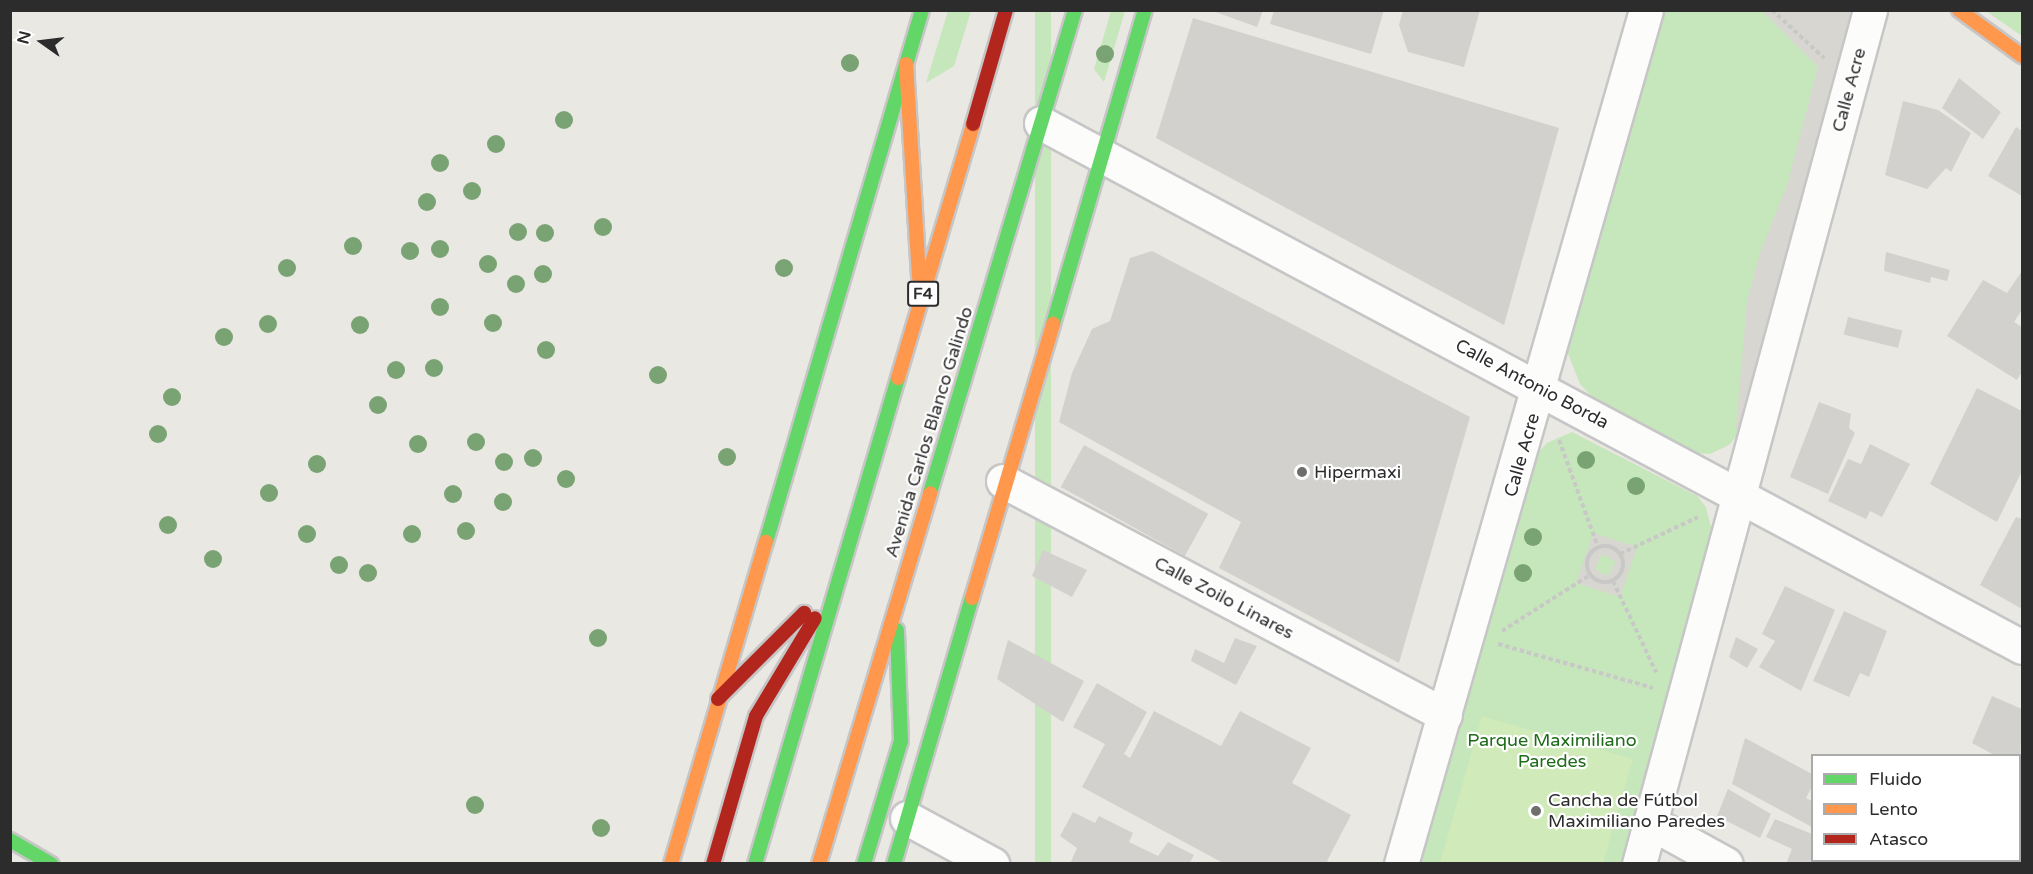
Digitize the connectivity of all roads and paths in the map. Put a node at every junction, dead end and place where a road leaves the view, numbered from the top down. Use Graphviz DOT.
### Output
graph roads {
  1 [pos="922,10"];
  2 [pos="1006,10"];
  3 [pos="1075,10"];
  4 [pos="1144,10"];
  5 [pos="1646,10"];
  6 [pos="1772,10"];
  7 [pos="1870,10"];
  8 [pos="1959,10"];
  9 [pos="2022,56"];
  10 [pos="1827,61"];
  11 [pos="906,64"];
  12 [pos="1041,123"];
  13 [pos="1102,155"];
  14 [pos="921,302"];
  15 [pos="1541,389"];
  16 [pos="1559,440"];
  17 [pos="1003,481"];
  18 [pos="1741,496"];
  19 [pos="1704,514"];
  20 [pos="1598,547"];
  21 [pos="1620,554"];
  22 [pos="1590,575"];
  23 [pos="840,578"];
  24 [pos="1613,581"];
  25 [pos="897,601"];
  26 [pos="1493,637"];
  27 [pos="1487,641"];
  28 [pos="2022,647"];
  29 [pos="1657,675"];
  30 [pos="1664,691"];
  31 [pos="718,699"];
  32 [pos="1445,715"];
  33 [pos="907,819"];
  34 [pos="1651,823"];
  35 [pos="10,840"];
  36 [pos="51,864"];
  37 [pos="671,864"];
  38 [pos="712,864"];
  39 [pos="755,864"];
  40 [pos="819,864"];
  41 [pos="864,864"];
  42 [pos="894,864"];
  43 [pos="992,864"];
  44 [pos="1401,864"];
  45 [pos="1639,864"];
  46 [pos="1726,864"];
  1 -- 11 [label="main road"];
  2 -- 14 [label="main road, F4"];
  3 -- 12 [label="main road, Avenida Carlos Blanco Galindo"];
  4 -- 13 [label="main road"];
  5 -- 15 [label="street, Calle Acre"];
  6 -- 10 [label="path"];
  7 -- 18 [label="street, Calle Acre"];
  8 -- 9 [label="main road"];
  11 -- 14 [label="main road"];
  11 -- 31 [label="main road"];
  12 -- 13 [label="street, Calle Antonio Borda"];
  12 -- 25 [label="main road, Avenida Carlos Blanco Galindo"];
  13 -- 15 [label="street, Calle Antonio Borda"];
  13 -- 17 [label="main road"];
  14 -- 23 [label="main road, F4"];
  15 -- 18 [label="street, Calle Antonio Borda"];
  15 -- 32 [label="street, Calle Acre"];
  16 -- 20 [label="path"];
  17 -- 32 [label="street, Calle Zoilo Linares"];
  17 -- 33 [label="main road"];
  18 -- 28 [label="street, Calle Antonio Borda"];
  18 -- 34 [label="street, Calle Acre"];
  19 -- 21 [label="path"];
  20 -- 21 [label="path"];
  20 -- 22 [label="path"];
  21 -- 24 [label="path"];
  22 -- 24 [label="path"];
  22 -- 26 [label="path"];
  23 -- 31 [label="main road"];
  23 -- 38 [label="main road"];
  23 -- 39 [label="main road, F4"];
  24 -- 29 [label="path"];
  25 -- 40 [label="main road, Avenida Carlos Blanco Galindo"];
  25 -- 41 [label="main road"];
  27 -- 30 [label="path"];
  31 -- 37 [label="main road"];
  32 -- 44 [label="street, Calle Acre"];
  33 -- 42 [label="main road"];
  33 -- 43 [label="street"];
  34 -- 45 [label="street, Calle Acre"];
  34 -- 46 [label="street"];
  35 -- 36 [label="main road"];
}
